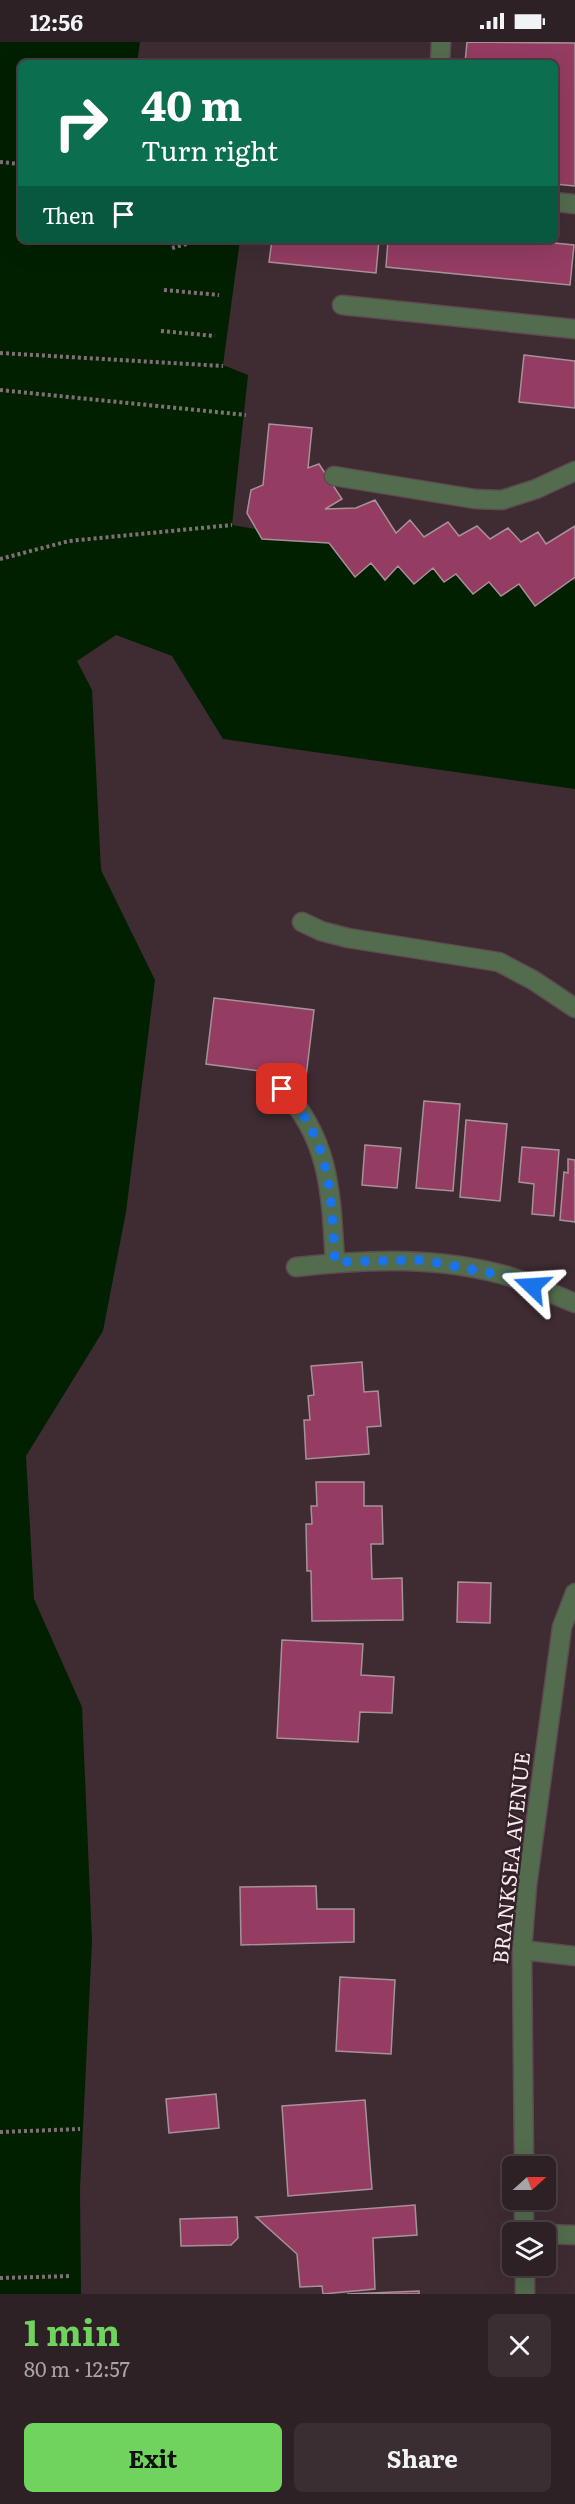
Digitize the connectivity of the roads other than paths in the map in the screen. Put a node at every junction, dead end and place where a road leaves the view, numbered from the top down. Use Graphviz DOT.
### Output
graph roads {
  1 [pos="441,42"];
  2 [pos="440,60"];
  3 [pos="558,202"];
  4 [pos="575,204"];
  5 [pos="342,304"];
  6 [pos="575,329"];
  7 [pos="575,471"];
  8 [pos="334,476"];
  9 [pos="302,922"];
  10 [pos="575,1008"];
  11 [pos="282,1089"];
  12 [pos="335,1262"];
  13 [pos="296,1267"];
  14 [pos="575,1303"];
  15 [pos="575,1593"];
  16 [pos="522,1950"];
  17 [pos="575,1956"];
  18 [pos="524,2156"];
  19 [pos="556,2234"];
  20 [pos="575,2235"];
  21 [pos="525,2276"];
  22 [pos="525,2294"];
  1 -- 2 [label="street"];
  3 -- 4 [label="street"];
  5 -- 6 [label="street"];
  7 -- 8 [label="street"];
  9 -- 10 [label="street"];
  11 -- 12 [label="street"];
  12 -- 13 [label="street"];
  12 -- 14 [label="street"];
  15 -- 16 [label="street, BRANKSEA AVENUE"];
  16 -- 17 [label="street"];
  16 -- 18 [label="street, BRANKSEA AVENUE"];
  19 -- 20 [label="street"];
  21 -- 22 [label="street"];
}
